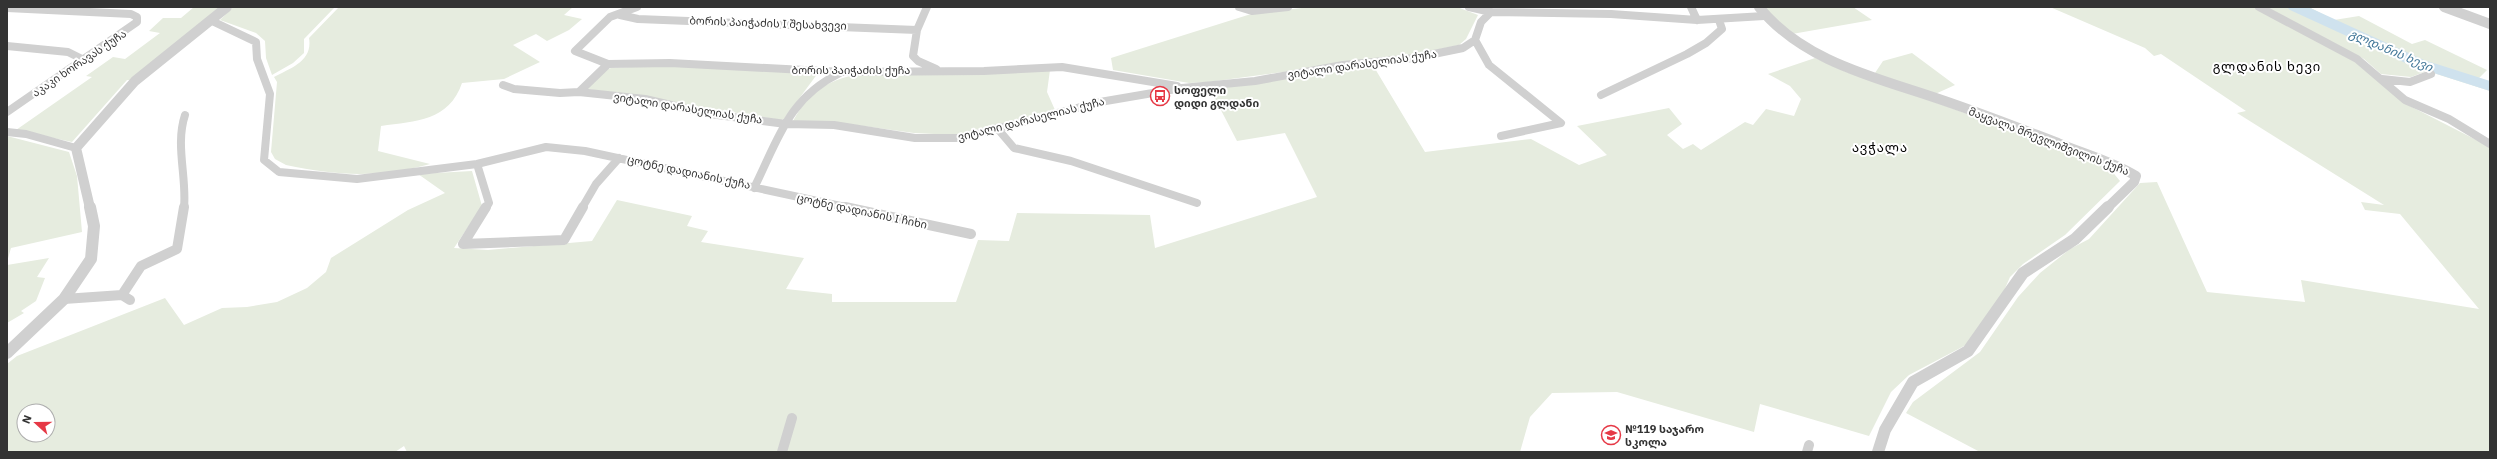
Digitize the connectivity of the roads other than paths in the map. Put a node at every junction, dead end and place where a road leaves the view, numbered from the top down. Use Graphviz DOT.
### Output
graph roads {
  1 [pos="227,7"];
  2 [pos="637,7"];
  3 [pos="927,7"];
  4 [pos="1239,7"];
  5 [pos="1288,7"];
  6 [pos="1469,7"];
  7 [pos="1691,7"];
  8 [pos="2259,7"];
  9 [pos="2444,7"];
  10 [pos="7,8"];
  11 [pos="1610,11"];
  12 [pos="1762,11"];
  13 [pos="1491,12"];
  14 [pos="620,15"];
  15 [pos="1697,20"];
  16 [pos="1719,20"];
  17 [pos="212,21"];
  18 [pos="2490,24"];
  19 [pos="917,30"];
  20 [pos="1475,40"];
  21 [pos="7,46"];
  22 [pos="84,60"];
  23 [pos="608,64"];
  24 [pos="937,70"];
  25 [pos="843,72"];
  26 [pos="2431,74"];
  27 [pos="2382,79"];
  28 [pos="503,85"];
  29 [pos="1182,88"];
  30 [pos="579,92"];
  31 [pos="1601,95"];
  32 [pos="7,112"];
  33 [pos="185,115"];
  34 [pos="786,124"];
  35 [pos="997,128"];
  36 [pos="7,132"];
  37 [pos="1501,136"];
  38 [pos="2490,144"];
  39 [pos="76,148"];
  40 [pos="618,158"];
  41 [pos="477,164"];
  42 [pos="754,188"];
  43 [pos="1196,203"];
  44 [pos="971,234"];
  45 [pos="64,299"];
  46 [pos="7,353"];
  47 [pos="792,418"];
  48 [pos="782,452"];
  49 [pos="1878,452"];
  1 -- 17 [label="street"];
  2 -- 14 [label="street, ბორის პაიჭაძის ქუჩა"];
  3 -- 19 [label="street"];
  4 -- 5 [label="street"];
  6 -- 13 [label="street"];
  7 -- 15 [label="street"];
  8 -- 27 [label="street"];
  9 -- 18 [label="street"];
  10 -- 22 [label="street, აკაკი ხორავას ქუჩა"];
  11 -- 13 [label="street"];
  11 -- 15 [label="street"];
  12 -- 16 [label="street"];
  12 -- 49 [label="street, მაყვალა მრევლიშვილის ქუჩა"];
  13 -- 20 [label="street"];
  14 -- 19 [label="street, ბორის პაიჭაძის I შესახვევი"];
  14 -- 23 [label="street, ბორის პაიჭაძის ქუჩა"];
  15 -- 16 [label="street"];
  16 -- 31 [label="street"];
  17 -- 39 [label="street"];
  17 -- 41 [label="street, ცოტნე დადიანის ქუჩა"];
  19 -- 24 [label="street"];
  20 -- 29 [label="street, ვიტალი დარასელიას ქუჩა"];
  20 -- 37 [label="street"];
  21 -- 22 [label="street"];
  22 -- 32 [label="street, აკაკი ხორავას ქუჩა"];
  23 -- 25 [label="street, ბორის პაიჭაძის ქუჩა"];
  23 -- 30 [label="street"];
  24 -- 25 [label="street, ბორის პაიჭაძის ქუჩა"];
  24 -- 29 [label="street, ბორის პაიჭაძის ქუჩა"];
  25 -- 34 [label="street, ცოტნე დადიანის ქუჩა"];
  26 -- 27 [label="street"];
  27 -- 38 [label="street"];
  28 -- 30 [label="street, ვიტალი დარასელიას ქუჩა"];
  29 -- 35 [label="street, ვიტალი დარასელიას ქუჩა"];
  30 -- 34 [label="street, ვიტალი დარასელიას ქუჩა"];
  33 -- 45 [label="street"];
  34 -- 35 [label="street, ვიტალი დარასელიას ქუჩა"];
  34 -- 42 [label="street, ცოტნე დადიანის ქუჩა"];
  35 -- 43 [label="street"];
  36 -- 39 [label="street"];
  39 -- 45 [label="street"];
  40 -- 41 [label="street, ცოტნე დადიანის ქუჩა"];
  40 -- 41 [label="street"];
  40 -- 42 [label="street, ცოტნე დადიანის ქუჩა"];
  42 -- 44 [label="street, ცოტნე დადიანის I ჩიხი"];
  45 -- 46 [label="street"];
  47 -- 48 [label="street"];
}
